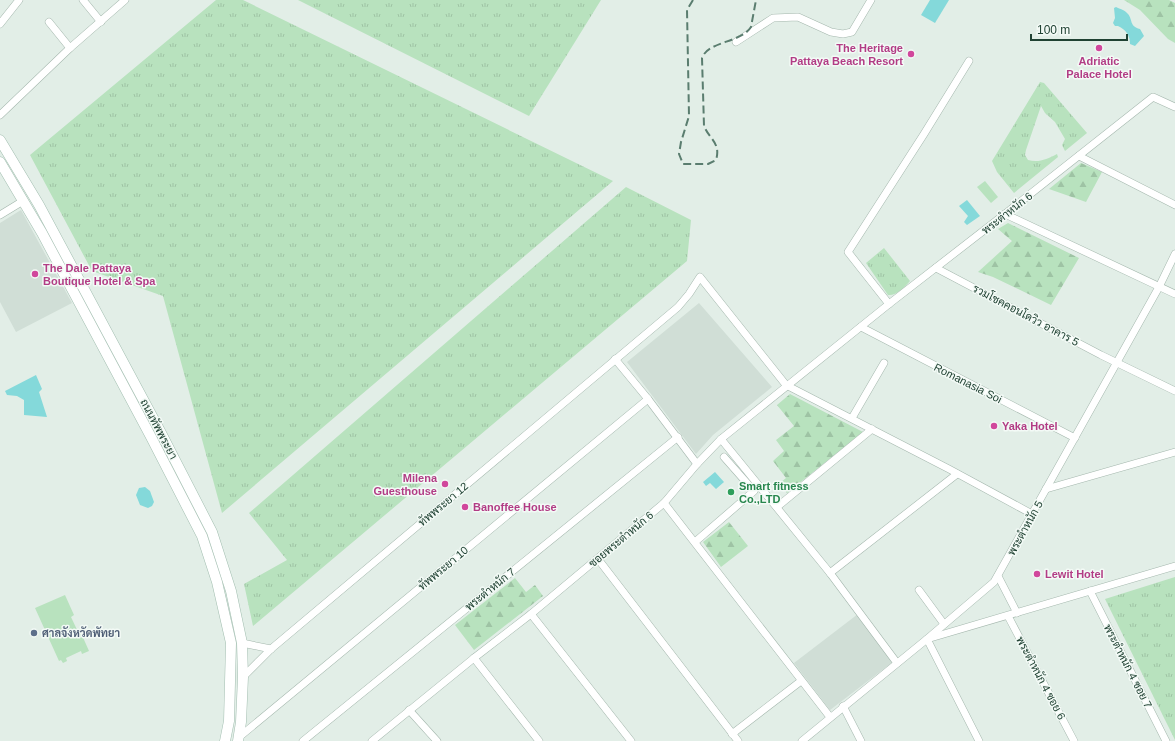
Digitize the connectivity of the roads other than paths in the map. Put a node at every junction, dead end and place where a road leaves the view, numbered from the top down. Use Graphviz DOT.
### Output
graph roads {
  1 [pos="19,0"];
  2 [pos="83,0"];
  3 [pos="125,0"];
  4 [pos="871,0"];
  5 [pos="49,22"];
  6 [pos="101,22"];
  7 [pos="0,24"];
  8 [pos="736,42"];
  9 [pos="70,48"];
  10 [pos="969,61"];
  11 [pos="1175,107"];
  12 [pos="0,115"];
  13 [pos="0,140"];
  14 [pos="1079,156"];
  15 [pos="0,162"];
  16 [pos="23,201"];
  17 [pos="1175,205"];
  18 [pos="1005,214"];
  19 [pos="0,215"];
  20 [pos="1175,254"];
  21 [pos="936,268"];
  22 [pos="1159,287"];
  23 [pos="1175,294"];
  24 [pos="889,304"];
  25 [pos="861,327"];
  26 [pos="615,359"];
  27 [pos="884,362"];
  28 [pos="1117,363"];
  29 [pos="786,385"];
  30 [pos="1175,392"];
  31 [pos="648,399"];
  32 [pos="852,418"];
  33 [pos="872,428"];
  34 [pos="678,437"];
  35 [pos="1075,438"];
  36 [pos="721,439"];
  37 [pos="1175,452"];
  38 [pos="724,457"];
  39 [pos="697,464"];
  40 [pos="957,474"];
  41 [pos="1046,489"];
  42 [pos="664,503"];
  43 [pos="777,507"];
  44 [pos="1032,514"];
  45 [pos="695,542"];
  46 [pos="598,559"];
  47 [pos="1175,566"];
  48 [pos="830,574"];
  49 [pos="998,576"];
  50 [pos="919,590"];
  51 [pos="1090,591"];
  52 [pos="1018,613"];
  53 [pos="531,614"];
  54 [pos="1008,616"];
  55 [pos="944,624"];
  56 [pos="927,639"];
  57 [pos="242,643"];
  58 [pos="271,649"];
  59 [pos="474,658"];
  60 [pos="897,662"];
  61 [pos="242,677"];
  62 [pos="801,681"];
  63 [pos="843,706"];
  64 [pos="410,710"];
  65 [pos="830,717"];
  66 [pos="732,734"];
  67 [pos="238,739"];
  68 [pos="226,741"];
  69 [pos="303,741"];
  70 [pos="372,741"];
  71 [pos="437,741"];
  72 [pos="539,741"];
  73 [pos="631,741"];
  74 [pos="738,741"];
  75 [pos="802,741"];
  76 [pos="860,741"];
  77 [pos="978,741"];
  78 [pos="1074,741"];
  79 [pos="1166,741"];
  1 -- 7 [label="street"];
  2 -- 6 [label="street"];
  3 -- 6 [label="street"];
  4 -- 8 [label="street"];
  5 -- 9 [label="street"];
  6 -- 9 [label="street"];
  9 -- 12 [label="street"];
  10 -- 24 [label="street"];
  11 -- 14 [label="street, พระตำหนัก 6"];
  13 -- 57 [label="main road, ถนนทัพพระยา"];
  14 -- 17 [label="street"];
  14 -- 18 [label="street, พระตำหนัก 6"];
  15 -- 16 [label="main road, ถนนทัพพระยา"];
  16 -- 19 [label="street"];
  16 -- 68 [label="main road, ถนนทัพพระยา"];
  18 -- 21 [label="street, พระตำหนัก 6"];
  18 -- 22 [label="street"];
  20 -- 22 [label="street, พระตำหนัก 5"];
  21 -- 24 [label="street, พระตำหนัก 6"];
  21 -- 28 [label="street, รวมโชคคอนโดวิว อาคาร 5"];
  22 -- 23 [label="street"];
  22 -- 28 [label="street, พระตำหนัก 5"];
  24 -- 25 [label="street, พระตำหนัก 6"];
  25 -- 29 [label="street, ซอยพระตำหนัก 6"];
  25 -- 35 [label="street, Romanasia Soi"];
  26 -- 29 [label="street, ทัพพระยา 12"];
  26 -- 31 [label="street"];
  26 -- 58 [label="street, ทัพพระยา 12"];
  27 -- 32 [label="street"];
  28 -- 30 [label="street, รวมโชคคอนโดวิว อาคาร 5"];
  28 -- 35 [label="street, พระตำหนัก 5"];
  29 -- 32 [label="street"];
  29 -- 36 [label="street, ซอยพระตำหนัก 6"];
  31 -- 34 [label="street"];
  31 -- 67 [label="street, ทัพพระยา 10"];
  32 -- 33 [label="street"];
  33 -- 40 [label="street"];
  33 -- 43 [label="street"];
  34 -- 39 [label="street"];
  34 -- 69 [label="street, พระตำหนัก 7"];
  35 -- 41 [label="street, พระตำหนัก 5"];
  36 -- 39 [label="street, ซอยพระตำหนัก 6"];
  36 -- 43 [label="street"];
  37 -- 41 [label="street"];
  38 -- 45 [label="street"];
  39 -- 42 [label="street, ซอยพระตำหนัก 6"];
  40 -- 44 [label="street"];
  40 -- 48 [label="street"];
  41 -- 44 [label="street, พระตำหนัก 5"];
  42 -- 45 [label="street"];
  42 -- 46 [label="street, ซอยพระตำหนัก 6"];
  43 -- 48 [label="street"];
  44 -- 49 [label="street, พระตำหนัก 5"];
  45 -- 62 [label="street"];
  46 -- 53 [label="street, ซอยพระตำหนัก 6"];
  46 -- 66 [label="street"];
  47 -- 51 [label="street"];
  48 -- 60 [label="street"];
  49 -- 52 [label="street"];
  49 -- 55 [label="street, พระตำหนัก 5"];
  50 -- 55 [label="street"];
  51 -- 52 [label="street"];
  51 -- 79 [label="street, พระตำหนัก 4 ซอย 7"];
  52 -- 54 [label="street"];
  53 -- 59 [label="street, ซอยพระตำหนัก 6"];
  53 -- 73 [label="street"];
  54 -- 56 [label="street"];
  54 -- 78 [label="street, พระตำหนัก 4 ซอย 6"];
  55 -- 56 [label="street, พระตำหนัก 5"];
  56 -- 60 [label="street, พระตำหนัก 5"];
  56 -- 77 [label="street"];
  57 -- 58 [label="street"];
  57 -- 61 [label="main road, ถนนทัพพระยา"];
  58 -- 61 [label="street, ทัพพระยา 12"];
  59 -- 64 [label="street, ซอยพระตำหนัก 6"];
  59 -- 72 [label="street"];
  60 -- 63 [label="street, พระตำหนัก 5"];
  61 -- 67 [label="main road, ถนนทัพพระยา"];
  62 -- 65 [label="street"];
  62 -- 66 [label="street"];
  63 -- 65 [label="street, พระตำหนัก 5"];
  63 -- 76 [label="street"];
  64 -- 70 [label="street, ซอยพระตำหนัก 6"];
  64 -- 71 [label="street"];
  65 -- 75 [label="street, พระตำหนัก 5"];
  66 -- 74 [label="street"];
}
